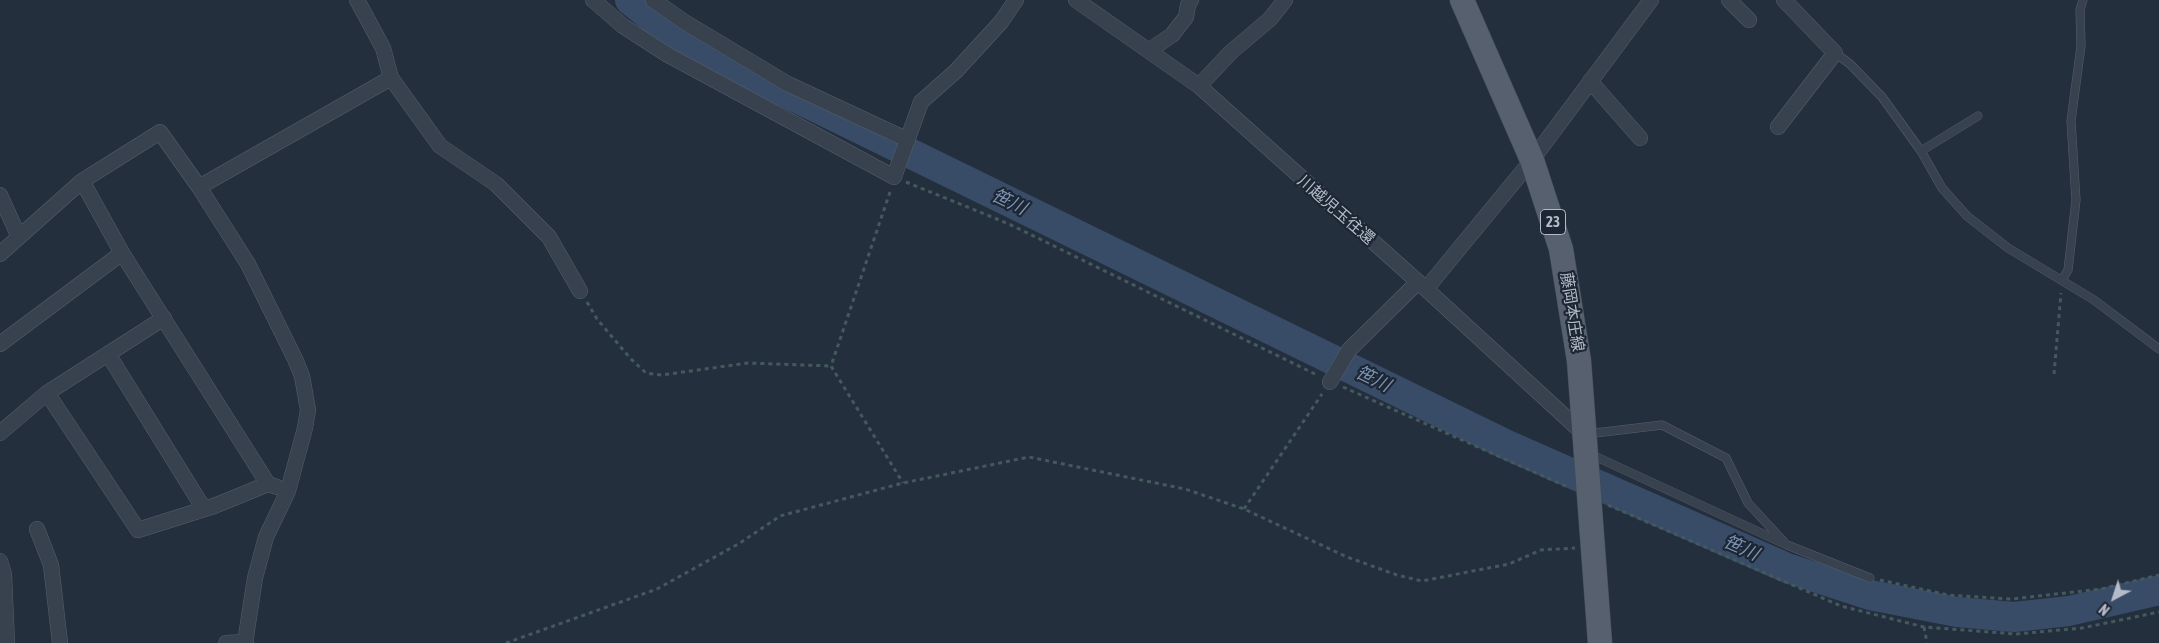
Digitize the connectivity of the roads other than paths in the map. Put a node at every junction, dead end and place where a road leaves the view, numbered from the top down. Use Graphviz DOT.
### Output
graph roads {
  1 [pos="357,0"];
  2 [pos="593,0"];
  3 [pos="653,0"];
  4 [pos="1016,0"];
  5 [pos="1076,0"];
  6 [pos="1191,0"];
  7 [pos="1286,0"];
  8 [pos="1462,0"];
  9 [pos="1651,0"];
  10 [pos="1729,0"];
  11 [pos="1784,0"];
  12 [pos="2083,0"];
  13 [pos="1749,20"];
  14 [pos="1150,50"];
  15 [pos="1834,53"];
  16 [pos="391,78"];
  17 [pos="1590,81"];
  18 [pos="1199,86"];
  19 [pos="1978,116"];
  20 [pos="1778,126"];
  21 [pos="1640,138"];
  22 [pos="908,140"];
  23 [pos="1921,151"];
  24 [pos="1532,160"];
  25 [pos="82,181"];
  26 [pos="199,187"];
  27 [pos="0,194"];
  28 [pos="19,237"];
  29 [pos="122,253"];
  30 [pos="0,254"];
  31 [pos="2062,280"];
  32 [pos="1422,286"];
  33 [pos="580,291"];
  34 [pos="164,318"];
  35 [pos="0,344"];
  36 [pos="2159,349"];
  37 [pos="108,354"];
  38 [pos="1330,382"];
  39 [pos="47,393"];
  40 [pos="0,434"];
  41 [pos="1585,449"];
  42 [pos="268,484"];
  43 [pos="288,491"];
  44 [pos="204,509"];
  45 [pos="37,529"];
  46 [pos="1787,546"];
  47 [pos="0,561"];
  48 [pos="1870,578"];
  49 [pos="246,642"];
  50 [pos="7,643"];
  51 [pos="60,643"];
  52 [pos="226,643"];
  53 [pos="1600,643"];
  1 -- 16 [label="street"];
  2 -- 22 [label="street"];
  3 -- 22 [label="street"];
  4 -- 22 [label="street"];
  5 -- 14 [label="street, 川越児玉往還"];
  6 -- 14 [label="street"];
  7 -- 18 [label="street"];
  8 -- 24 [label="main road, 藤岡本庄線 / 23"];
  9 -- 17 [label="street"];
  10 -- 13 [label="street"];
  11 -- 15 [label="street"];
  12 -- 31 [label="lane"];
  14 -- 18 [label="street, 川越児玉往還"];
  15 -- 20 [label="street"];
  15 -- 23 [label="lane"];
  16 -- 26 [label="street"];
  16 -- 33 [label="street"];
  17 -- 21 [label="street"];
  17 -- 24 [label="street"];
  18 -- 32 [label="street, 川越児玉往還"];
  19 -- 23 [label="lane"];
  23 -- 31 [label="lane"];
  24 -- 32 [label="street"];
  24 -- 41 [label="main road, 藤岡本庄線 / 23"];
  25 -- 26 [label="street"];
  25 -- 28 [label="street"];
  25 -- 29 [label="street"];
  26 -- 43 [label="street"];
  27 -- 28 [label="street"];
  28 -- 30 [label="street"];
  29 -- 34 [label="street"];
  29 -- 35 [label="street"];
  31 -- 36 [label="lane"];
  32 -- 38 [label="street"];
  32 -- 41 [label="street, 川越児玉往還"];
  34 -- 37 [label="street"];
  34 -- 42 [label="street"];
  37 -- 39 [label="street"];
  37 -- 44 [label="street"];
  39 -- 40 [label="street"];
  39 -- 44 [label="street"];
  41 -- 46 [label="lane"];
  41 -- 46 [label="lane"];
  41 -- 53 [label="main road, 藤岡本庄線 / 23"];
  42 -- 43 [label="street"];
  42 -- 44 [label="street"];
  43 -- 49 [label="street"];
  45 -- 51 [label="street"];
  46 -- 48 [label="lane"];
  47 -- 50 [label="street"];
  49 -- 52 [label="street"];
}
